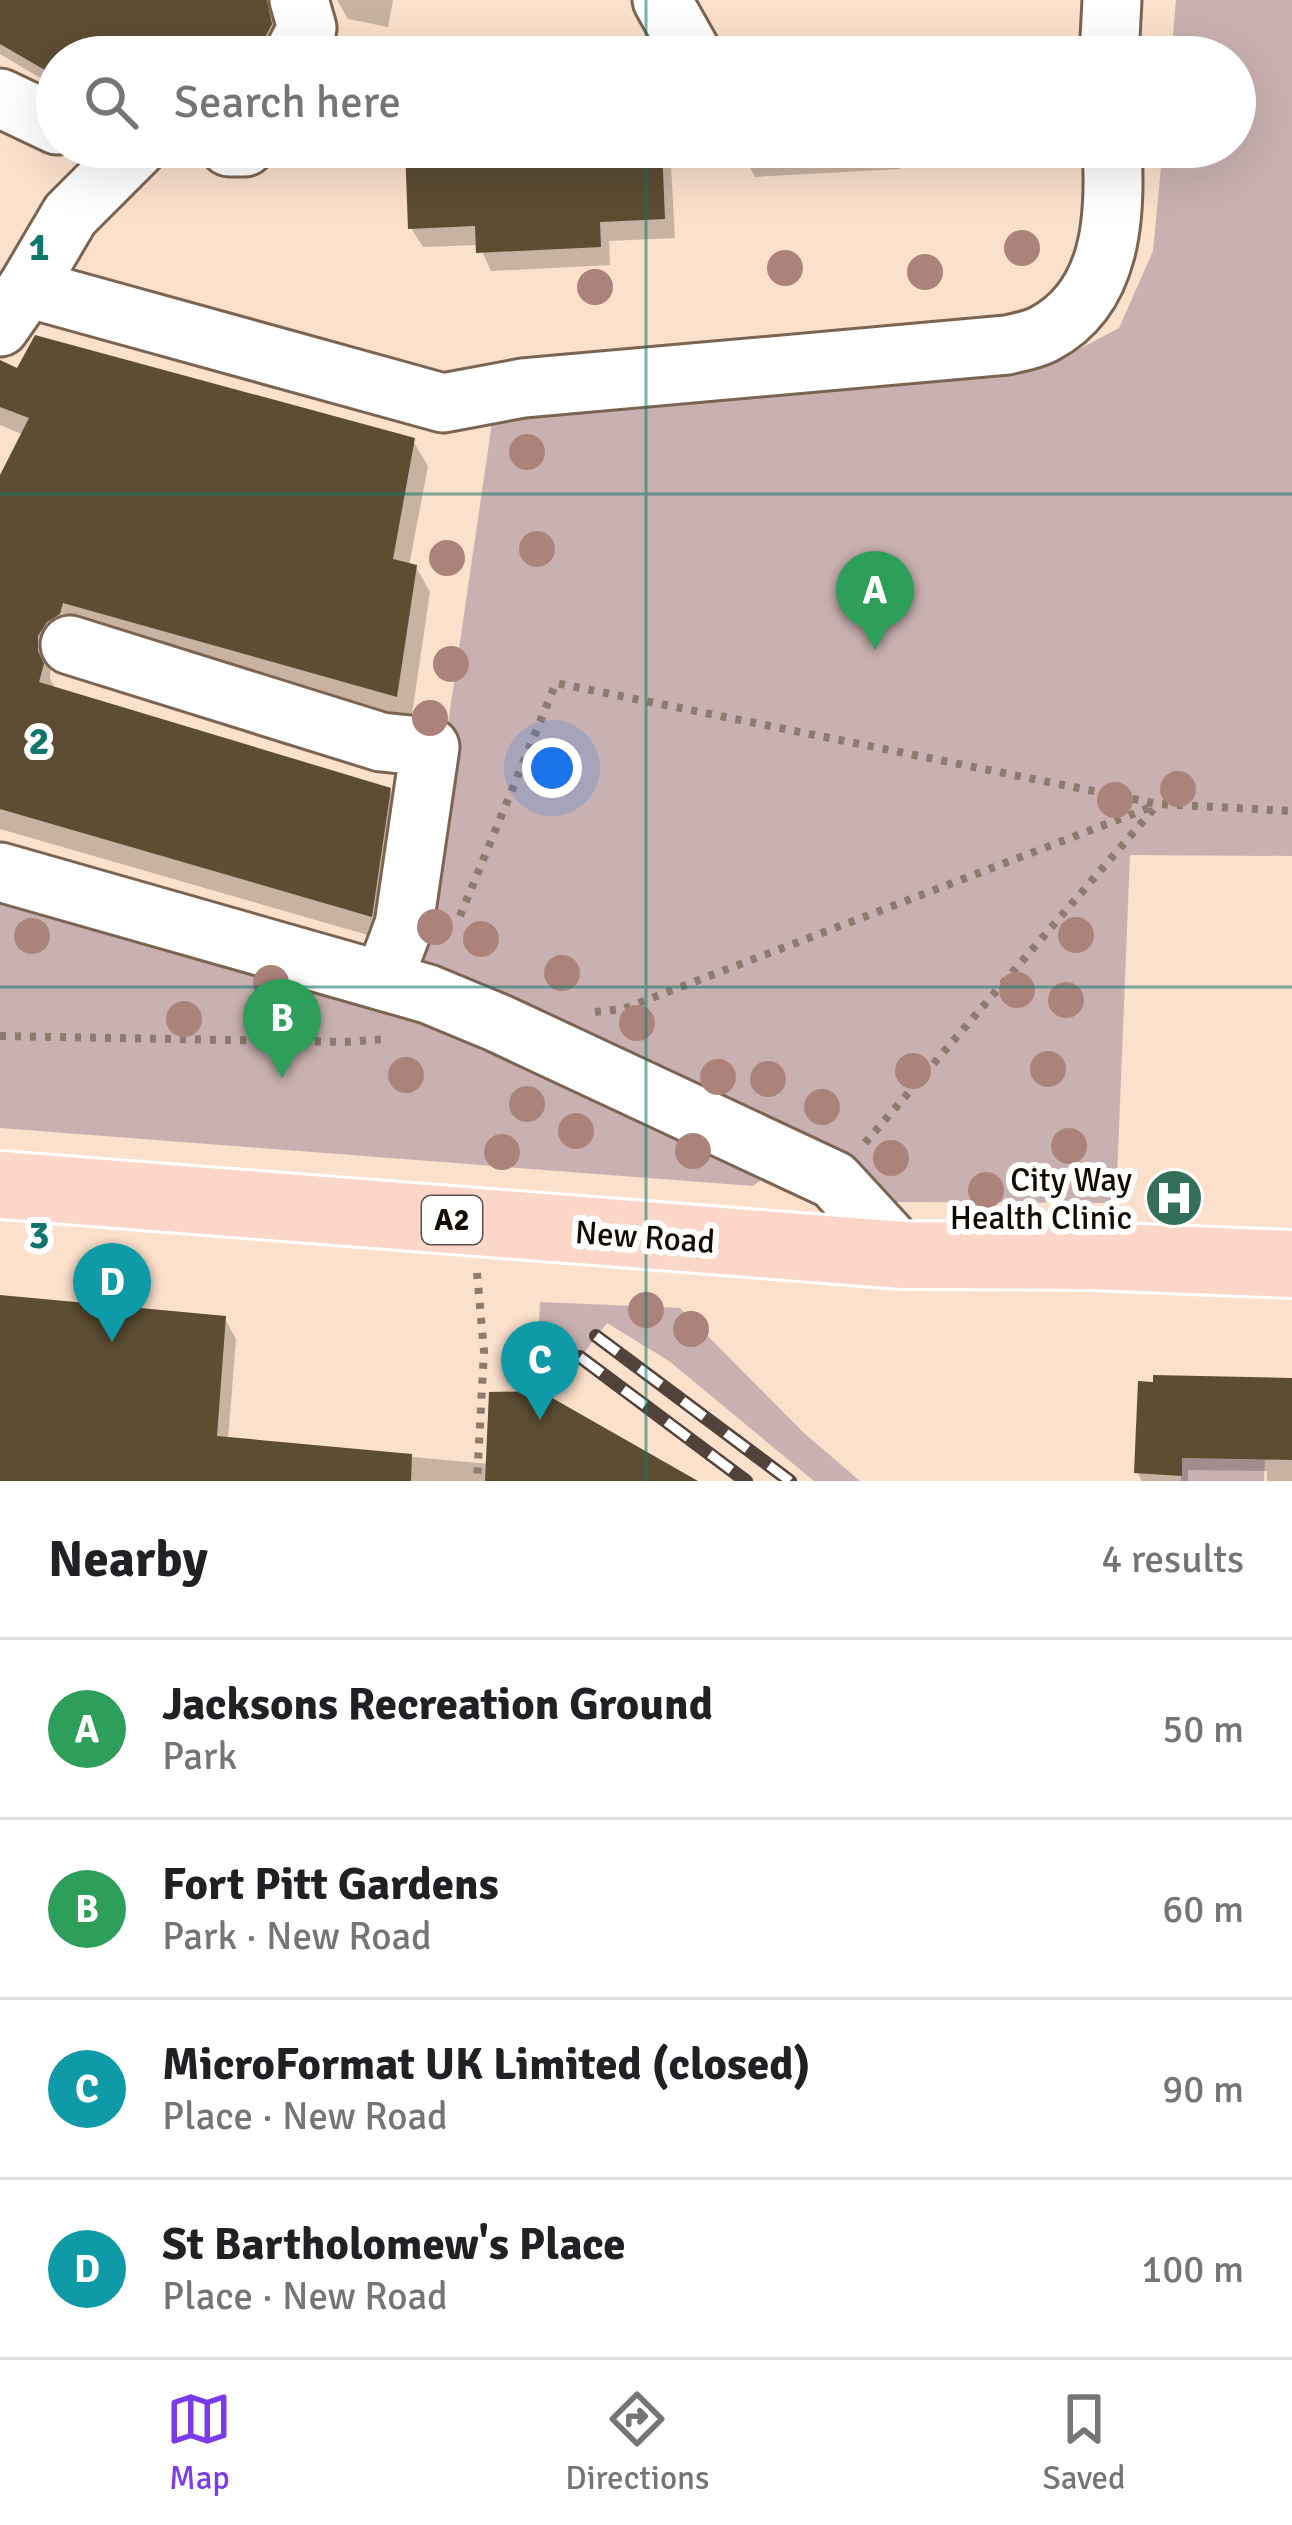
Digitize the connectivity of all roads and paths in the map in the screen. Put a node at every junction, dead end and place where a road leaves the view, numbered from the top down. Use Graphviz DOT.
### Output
graph roads {
  1 [pos="299,0"];
  2 [pos="662,0"];
  3 [pos="1112,0"];
  4 [pos="303,36"];
  5 [pos="682,36"];
  6 [pos="1109,36"];
  7 [pos="0,98"];
  8 [pos="36,114"];
  9 [pos="109,168"];
  10 [pos="1113,168"];
  11 [pos="13,308"];
  12 [pos="70,645"];
  13 [pos="1158,804"];
  14 [pos="1292,811"];
  15 [pos="0,872"];
  16 [pos="405,988"];
  17 [pos="623,1009"];
  18 [pos="0,1036"];
  19 [pos="834,1180"];
  20 [pos="0,1185"];
  21 [pos="472,1222"];
  22 [pos="903,1255"];
  23 [pos="1292,1264"];
  24 [pos="477,1481"];
  1 -- 4 [label="street"];
  2 -- 5 [label="street"];
  3 -- 6 [label="street"];
  7 -- 8 [label="street"];
  9 -- 11 [label="street"];
  10 -- 11 [label="street"];
  12 -- 16 [label="street"];
  13 -- 14 [label="path"];
  13 -- 16 [label="path"];
  13 -- 17 [label="path"];
  13 -- 19 [label="path"];
  15 -- 16 [label="street"];
  16 -- 18 [label="path"];
  16 -- 19 [label="street"];
  19 -- 22 [label="street"];
  20 -- 21 [label="main road, New Road / A2"];
  21 -- 22 [label="main road, New Road / A2"];
  21 -- 24 [label="path"];
  22 -- 23 [label="main road, New Road / A2"];
}
